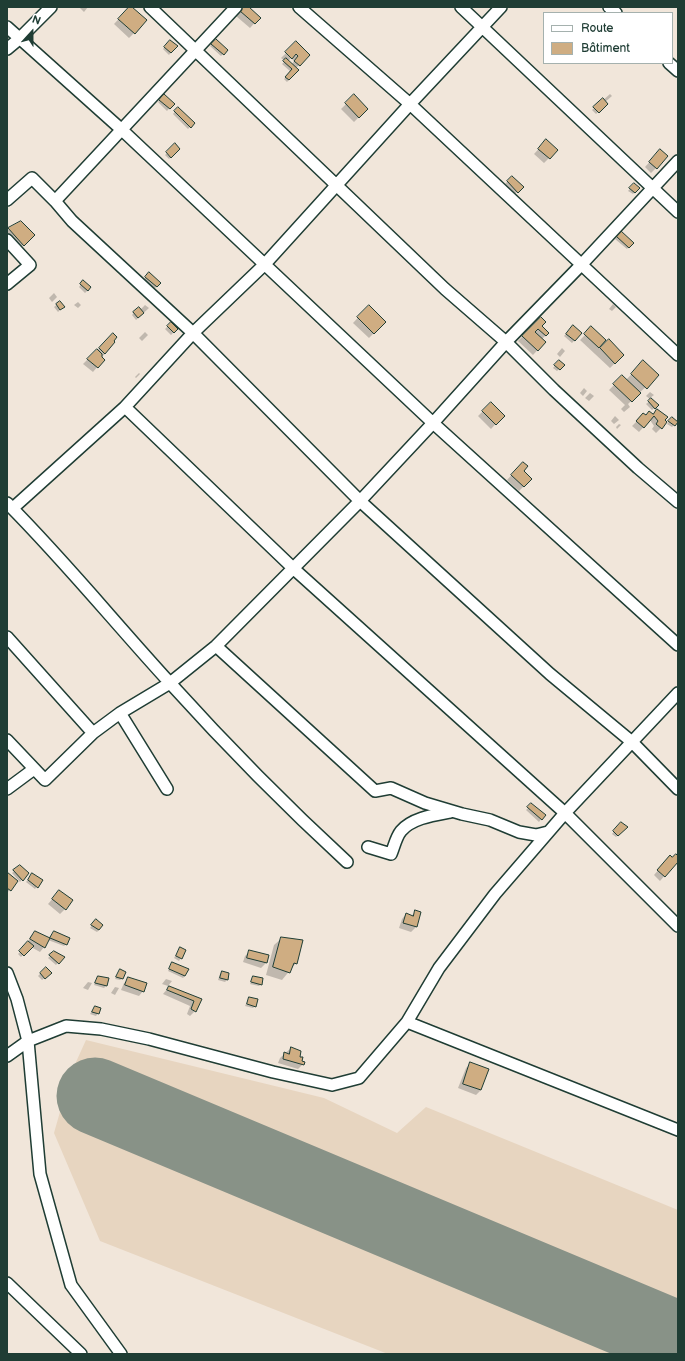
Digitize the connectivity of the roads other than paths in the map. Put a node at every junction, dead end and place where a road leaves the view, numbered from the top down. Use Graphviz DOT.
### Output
graph roads {
  1 [pos="51,7"];
  2 [pos="150,7"];
  3 [pos="236,7"];
  4 [pos="299,7"];
  5 [pos="461,7"];
  6 [pos="501,7"];
  7 [pos="482,26"];
  8 [pos="7,27"];
  9 [pos="19,39"];
  10 [pos="7,49"];
  11 [pos="196,50"];
  12 [pos="670,64"];
  13 [pos="678,71"];
  14 [pos="410,104"];
  15 [pos="122,130"];
  16 [pos="678,161"];
  17 [pos="336,185"];
  18 [pos="652,188"];
  19 [pos="7,200"];
  20 [pos="55,201"];
  21 [pos="678,212"];
  22 [pos="7,240"];
  23 [pos="265,264"];
  24 [pos="582,264"];
  25 [pos="7,284"];
  26 [pos="193,333"];
  27 [pos="506,342"];
  28 [pos="678,355"];
  29 [pos="124,407"];
  30 [pos="433,423"];
  31 [pos="360,501"];
  32 [pos="678,502"];
  33 [pos="10,505"];
  34 [pos="294,569"];
  35 [pos="7,636"];
  36 [pos="678,645"];
  37 [pos="216,646"];
  38 [pos="170,683"];
  39 [pos="678,693"];
  40 [pos="120,713"];
  41 [pos="93,733"];
  42 [pos="7,740"];
  43 [pos="632,742"];
  44 [pos="34,769"];
  45 [pos="167,789"];
  46 [pos="678,789"];
  47 [pos="7,790"];
  48 [pos="453,811"];
  49 [pos="565,813"];
  50 [pos="548,832"];
  51 [pos="368,847"];
  52 [pos="347,862"];
  53 [pos="678,926"];
  54 [pos="7,973"];
  55 [pos="407,1022"];
  56 [pos="28,1041"];
  57 [pos="7,1056"];
  58 [pos="678,1130"];
  59 [pos="7,1283"];
  60 [pos="81,1354"];
  61 [pos="121,1354"];
  1 -- 9 [label="street"];
  2 -- 11 [label="street"];
  3 -- 11 [label="street"];
  4 -- 14 [label="street"];
  5 -- 7 [label="street"];
  6 -- 7 [label="street"];
  7 -- 14 [label="street"];
  7 -- 18 [label="street"];
  8 -- 9 [label="street"];
  9 -- 10 [label="street"];
  9 -- 15 [label="street"];
  11 -- 15 [label="street"];
  11 -- 17 [label="street"];
  12 -- 13 [label="street"];
  14 -- 17 [label="street"];
  14 -- 24 [label="street"];
  15 -- 20 [label="street"];
  15 -- 23 [label="street"];
  16 -- 18 [label="street"];
  17 -- 23 [label="street"];
  17 -- 27 [label="street"];
  18 -- 21 [label="street"];
  18 -- 24 [label="street"];
  19 -- 20 [label="street"];
  20 -- 26 [label="street"];
  22 -- 25 [label="street"];
  23 -- 26 [label="street"];
  23 -- 30 [label="street"];
  24 -- 27 [label="street"];
  24 -- 28 [label="street"];
  26 -- 29 [label="street"];
  26 -- 31 [label="street"];
  27 -- 30 [label="street"];
  27 -- 32 [label="street"];
  29 -- 33 [label="street"];
  29 -- 34 [label="street"];
  30 -- 31 [label="street"];
  30 -- 36 [label="street"];
  31 -- 34 [label="street"];
  31 -- 43 [label="street"];
  33 -- 38 [label="street"];
  34 -- 37 [label="street"];
  34 -- 49 [label="street"];
  35 -- 41 [label="street"];
  37 -- 38 [label="street"];
  37 -- 48 [label="street"];
  38 -- 40 [label="street"];
  38 -- 52 [label="street"];
  39 -- 43 [label="street"];
  40 -- 41 [label="street"];
  40 -- 45 [label="street"];
  41 -- 44 [label="street"];
  42 -- 44 [label="street"];
  43 -- 46 [label="street"];
  43 -- 49 [label="street"];
  44 -- 47 [label="street"];
  48 -- 50 [label="street"];
  48 -- 51 [label="street"];
  49 -- 50 [label="street"];
  49 -- 53 [label="street"];
  50 -- 55 [label="street"];
  54 -- 56 [label="street"];
  55 -- 56 [label="street"];
  55 -- 58 [label="street"];
  56 -- 57 [label="street"];
  56 -- 61 [label="street"];
  59 -- 60 [label="street"];
}
